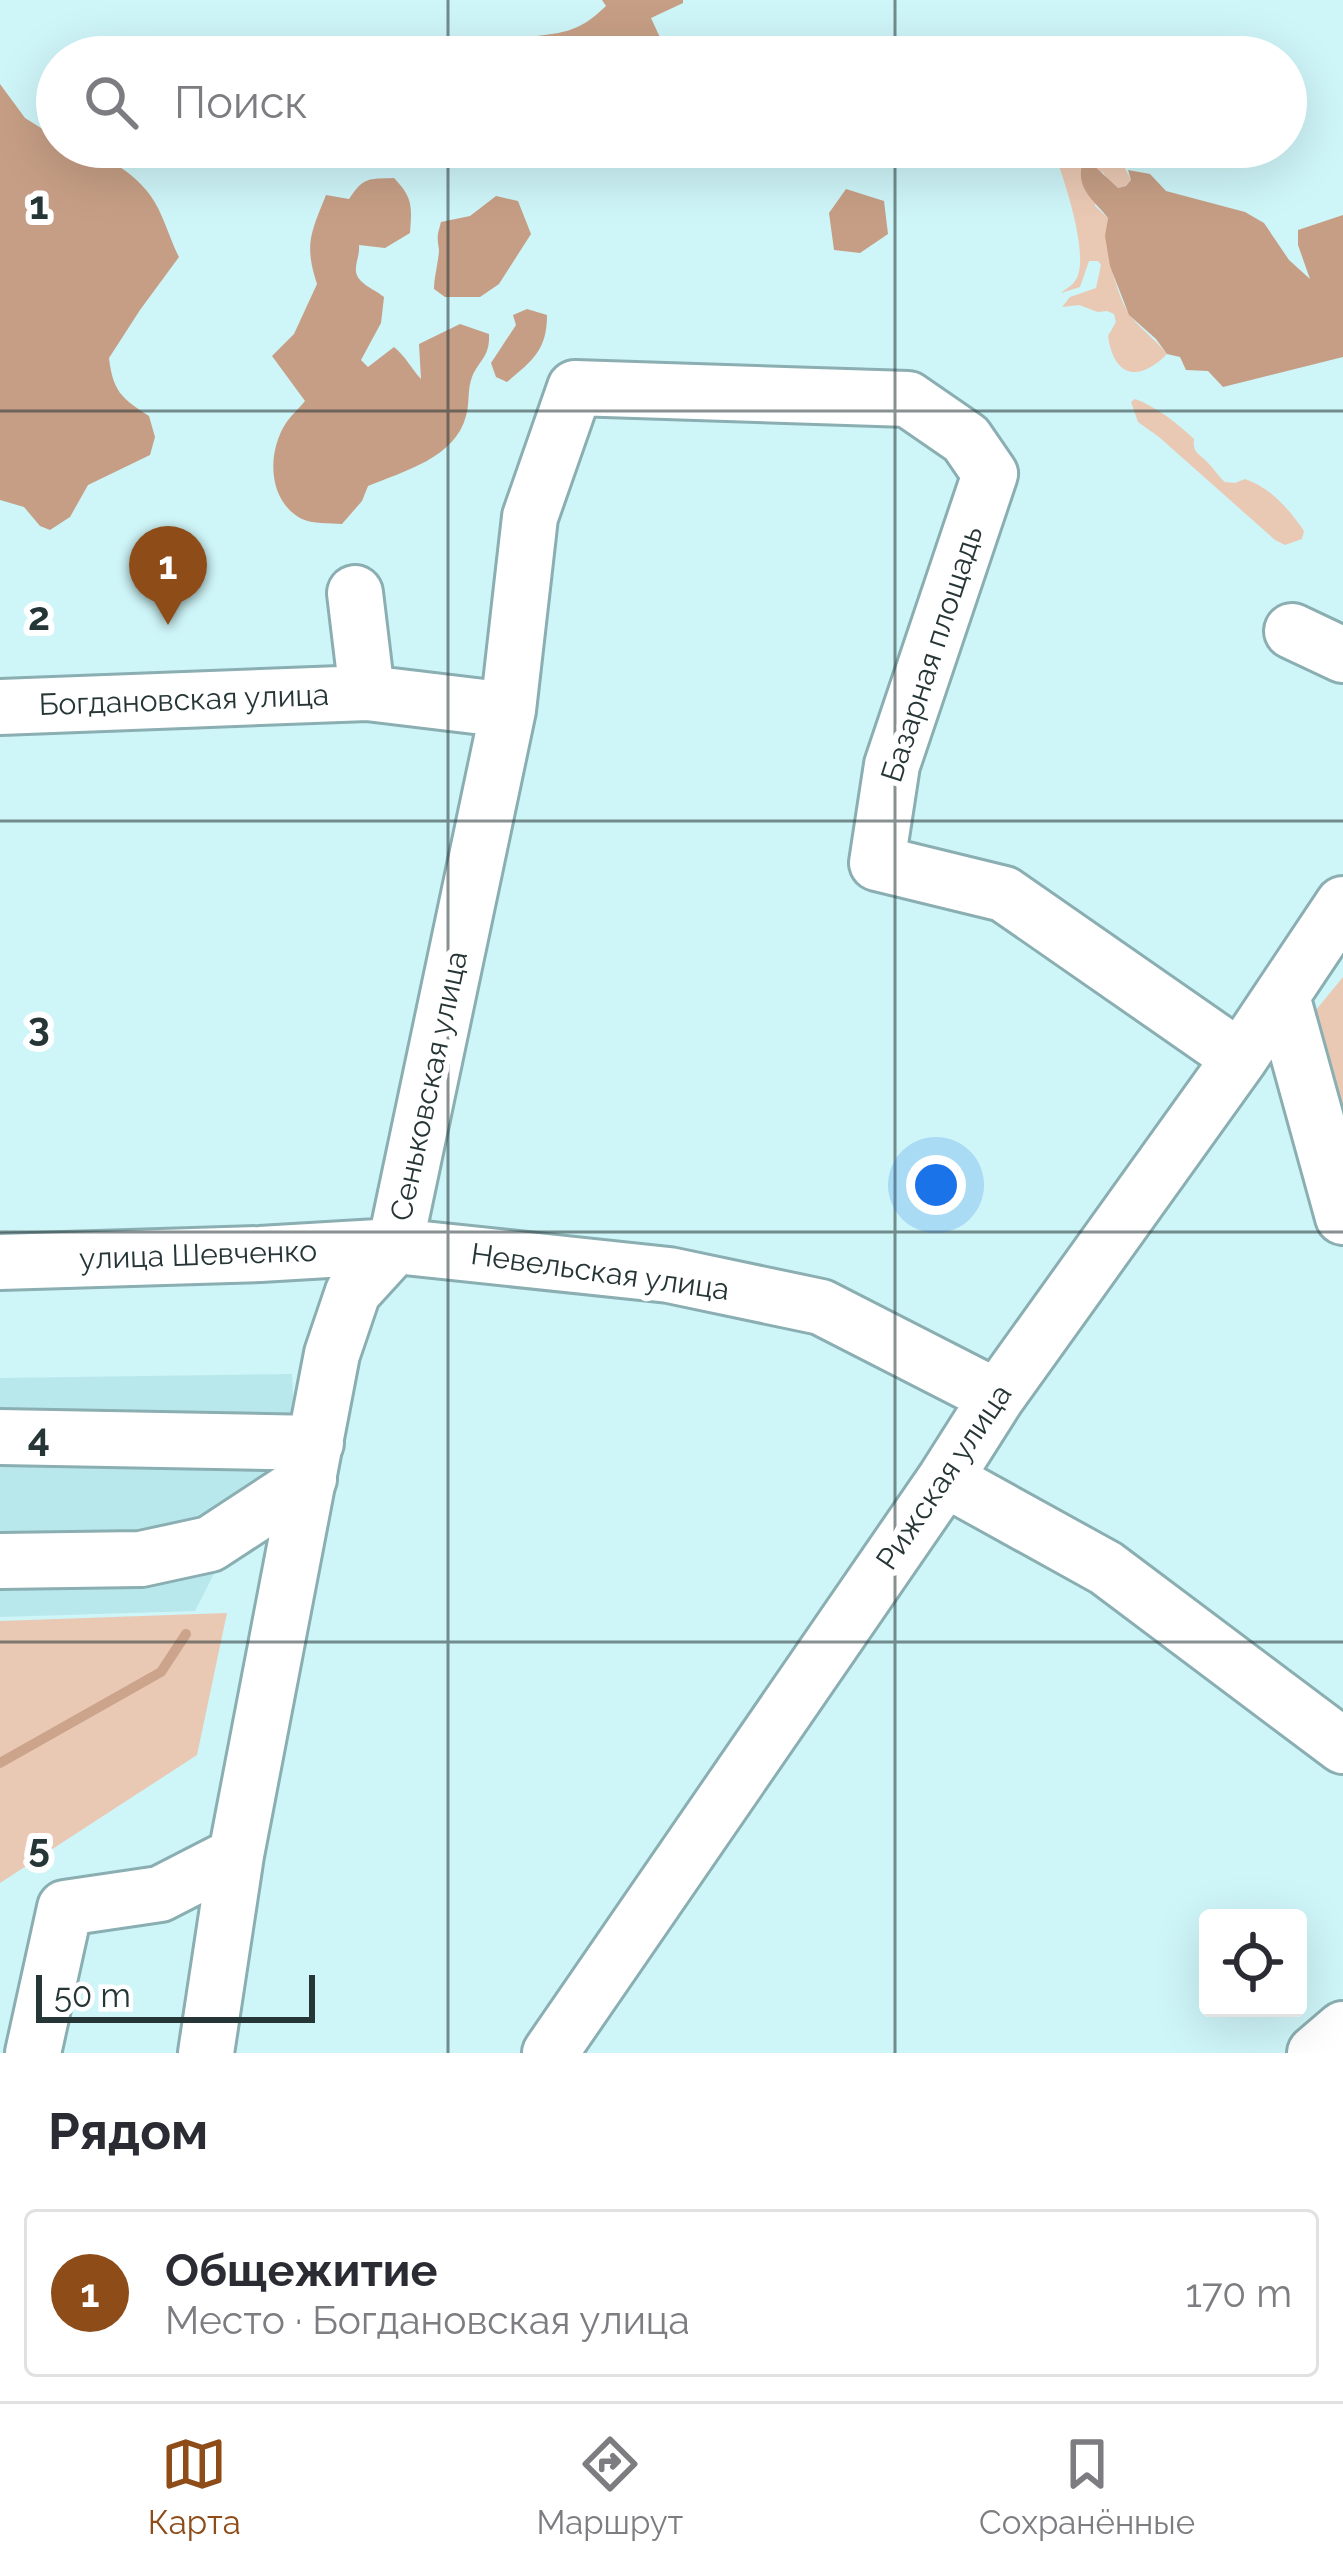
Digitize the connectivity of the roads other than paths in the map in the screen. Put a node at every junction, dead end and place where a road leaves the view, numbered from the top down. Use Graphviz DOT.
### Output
graph roads {
  1 [pos="574,388"];
  2 [pos="355,593"];
  3 [pos="1292,631"];
  4 [pos="1343,656"];
  5 [pos="368,693"];
  6 [pos="0,707"];
  7 [pos="508,710"];
  8 [pos="1343,904"];
  9 [pos="1282,996"];
  10 [pos="1240,1058"];
  11 [pos="1343,1217"];
  12 [pos="395,1246"];
  13 [pos="0,1262"];
  14 [pos="997,1397"];
  15 [pos="0,1437"];
  16 [pos="313,1461"];
  17 [pos="945,1479"];
  18 [pos="0,1562"];
  19 [pos="1343,1746"];
  20 [pos="236,1855"];
  21 [pos="1343,2029"];
  22 [pos="33,2053"];
  23 [pos="206,2053"];
  24 [pos="550,2053"];
  25 [pos="1315,2053"];
  1 -- 7 [label="street, Сеньковская улица"];
  1 -- 10 [label="street, Базарная площадь"];
  2 -- 5 [label="street, Богдановская улица"];
  3 -- 4 [label="street"];
  5 -- 6 [label="street, Богдановская улица"];
  5 -- 7 [label="street, Богдановская улица"];
  7 -- 12 [label="street, Сеньковская улица"];
  8 -- 9 [label="street, Рижская улица"];
  9 -- 10 [label="street, Рижская улица"];
  9 -- 11 [label="street"];
  10 -- 14 [label="street, Рижская улица"];
  12 -- 13 [label="street, улица Шевченко"];
  12 -- 14 [label="street, Невельская улица"];
  12 -- 16 [label="street, Сеньковская улица"];
  14 -- 17 [label="street, Рижская улица"];
  15 -- 16 [label="street"];
  16 -- 18 [label="street"];
  16 -- 20 [label="street, Сеньковская улица"];
  17 -- 19 [label="street"];
  17 -- 24 [label="street, Рижская улица"];
  20 -- 22 [label="street"];
  20 -- 23 [label="street, Сеньковская улица"];
  21 -- 25 [label="street"];
}
